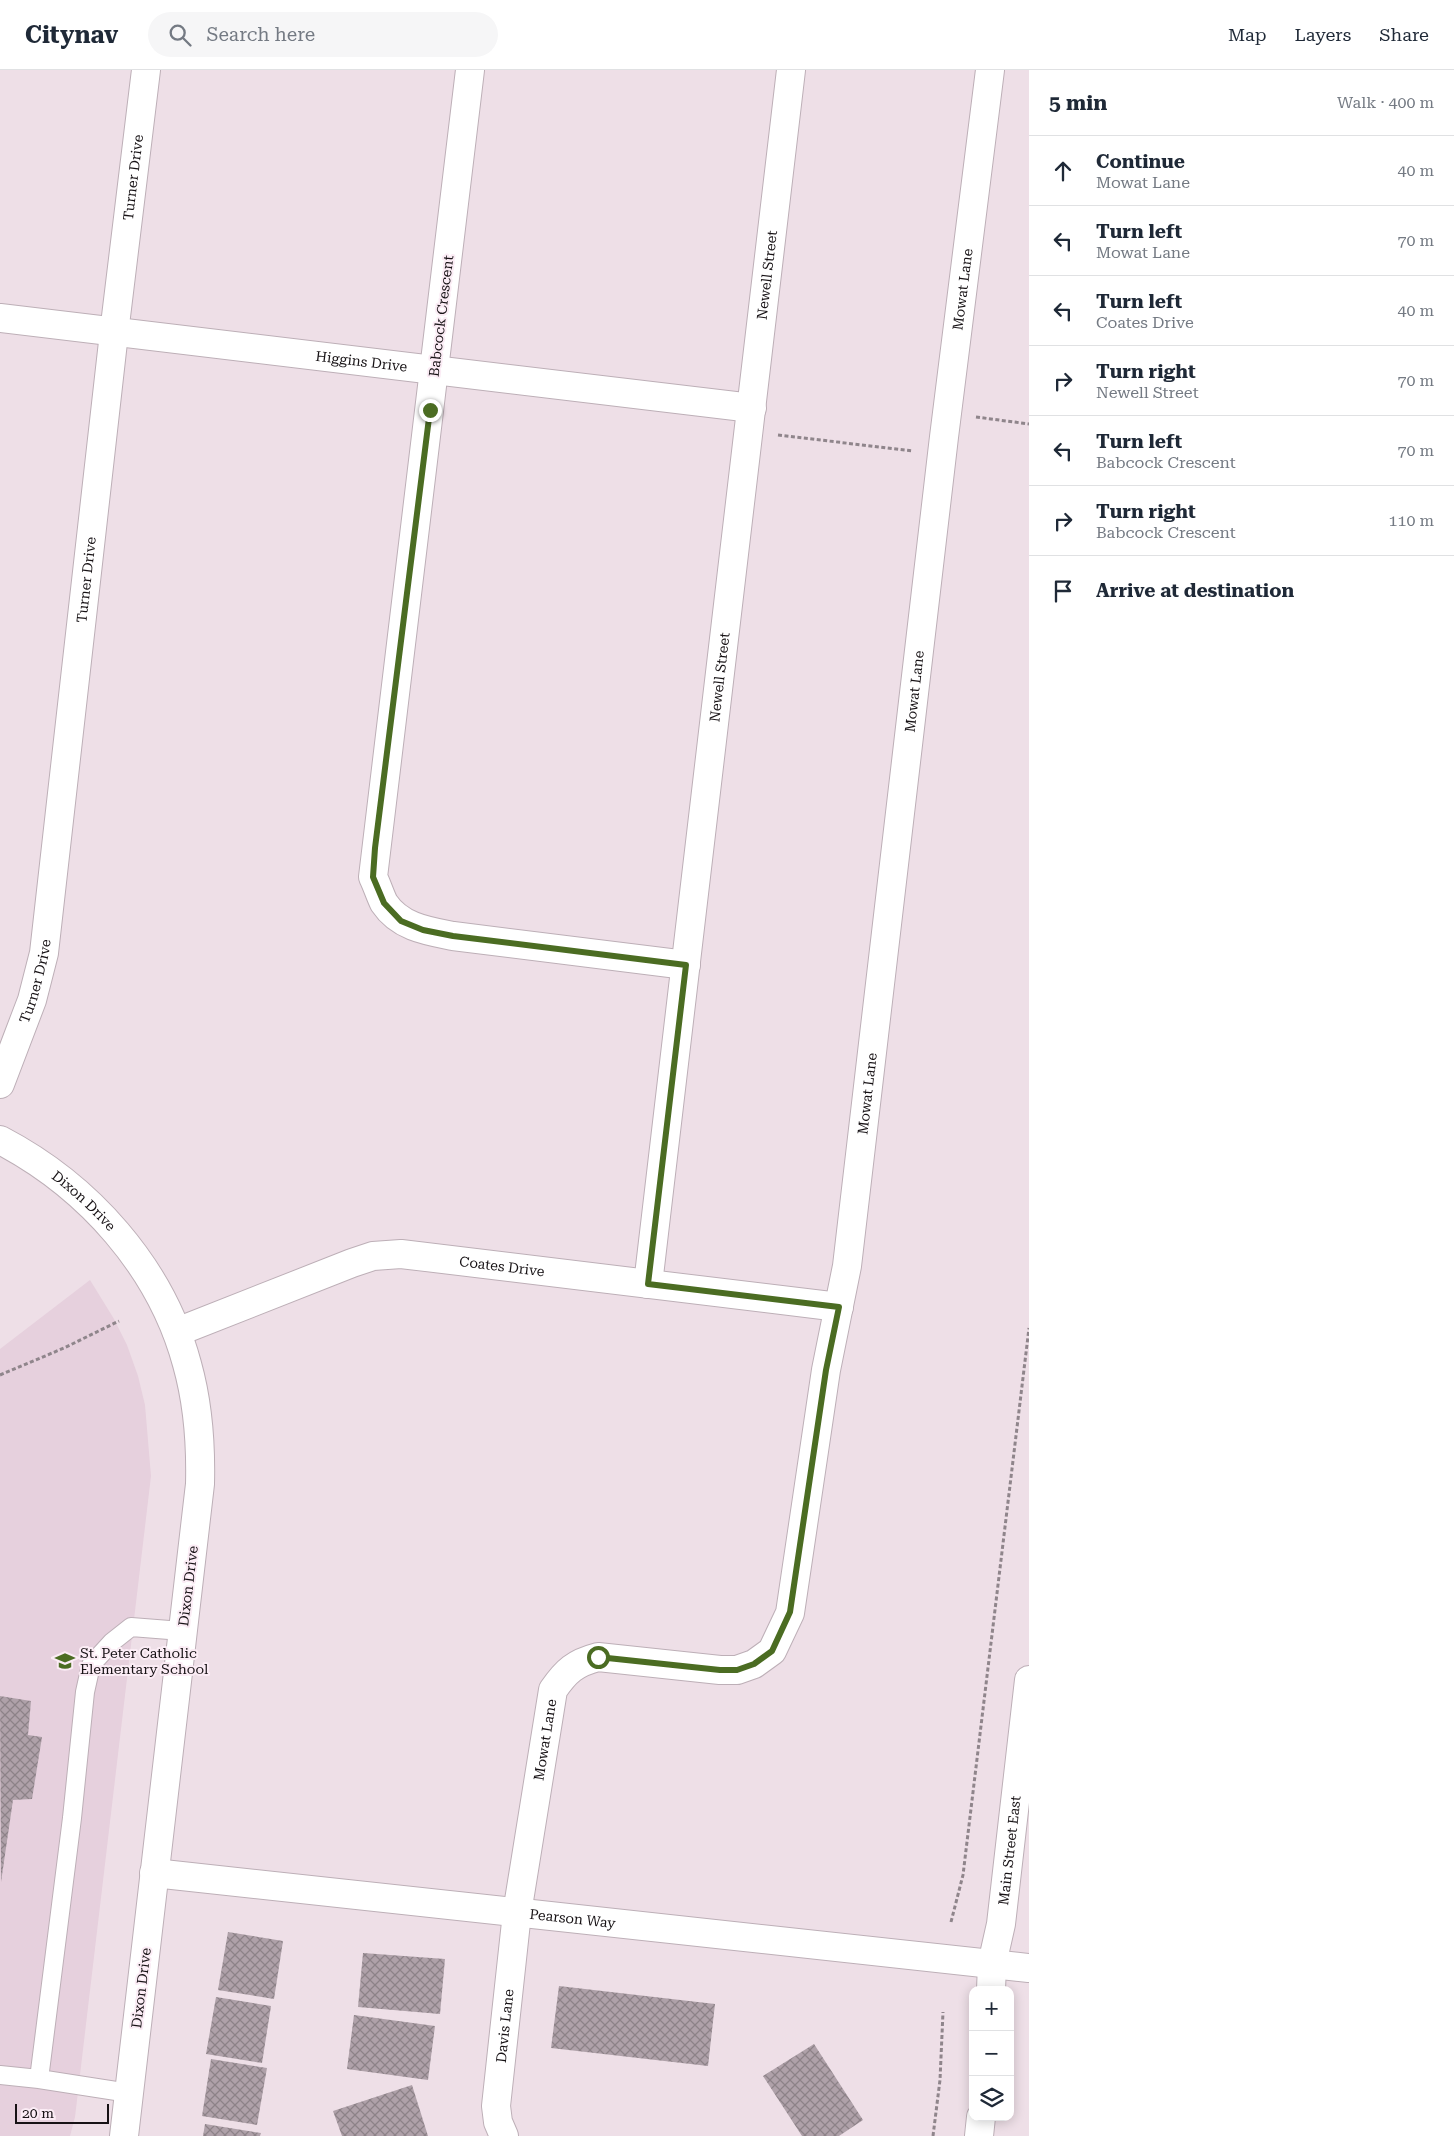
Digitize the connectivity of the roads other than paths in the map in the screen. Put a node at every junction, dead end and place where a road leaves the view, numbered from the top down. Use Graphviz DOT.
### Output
graph roads {
  1 [pos="146,70"];
  2 [pos="470,70"];
  3 [pos="791,70"];
  4 [pos="990,70"];
  5 [pos="0,318"];
  6 [pos="114,334"];
  7 [pos="435,369"];
  8 [pos="752,408"];
  9 [pos="686,965"];
  10 [pos="0,1084"];
  11 [pos="0,1140"];
  12 [pos="648,1284"];
  13 [pos="839,1307"];
  14 [pos="177,1332"];
  15 [pos="182,1631"];
  16 [pos="1029,1680"];
  17 [pos="154,1873"];
  18 [pos="517,1913"];
  19 [pos="1029,1968"];
  20 [pos="992,1977"];
  21 [pos="0,2075"];
  22 [pos="38,2079"];
  23 [pos="129,2093"];
  24 [pos="981,2121"];
  25 [pos="124,2136"];
  26 [pos="504,2136"];
  27 [pos="979,2136"];
  1 -- 6 [label="street, Turner Drive"];
  2 -- 7 [label="street, Babcock Crescent"];
  3 -- 8 [label="street, Newell Street"];
  4 -- 13 [label="street, Mowat Lane"];
  5 -- 6 [label="street, Higgins Drive"];
  6 -- 7 [label="street, Higgins Drive"];
  6 -- 10 [label="street, Turner Drive"];
  7 -- 8 [label="street, Higgins Drive"];
  7 -- 9 [label="street, Babcock Crescent"];
  8 -- 9 [label="street, Newell Street"];
  9 -- 12 [label="street, Newell Street"];
  11 -- 14 [label="street, Dixon Drive"];
  12 -- 13 [label="street, Coates Drive"];
  12 -- 14 [label="street, Coates Drive"];
  13 -- 18 [label="street, Mowat Lane"];
  14 -- 15 [label="street, Dixon Drive"];
  15 -- 17 [label="street, Dixon Drive"];
  15 -- 22 [label="lane"];
  16 -- 20 [label="street, Main Street East"];
  17 -- 18 [label="street, Pearson Way"];
  17 -- 23 [label="street, Dixon Drive"];
  18 -- 20 [label="street, Pearson Way"];
  18 -- 26 [label="street, Davis Lane"];
  19 -- 20 [label="street, Pearson Way"];
  21 -- 22 [label="lane"];
  22 -- 23 [label="lane"];
  23 -- 25 [label="street, Dixon Drive"];
  24 -- 27 [label="street"];
}
